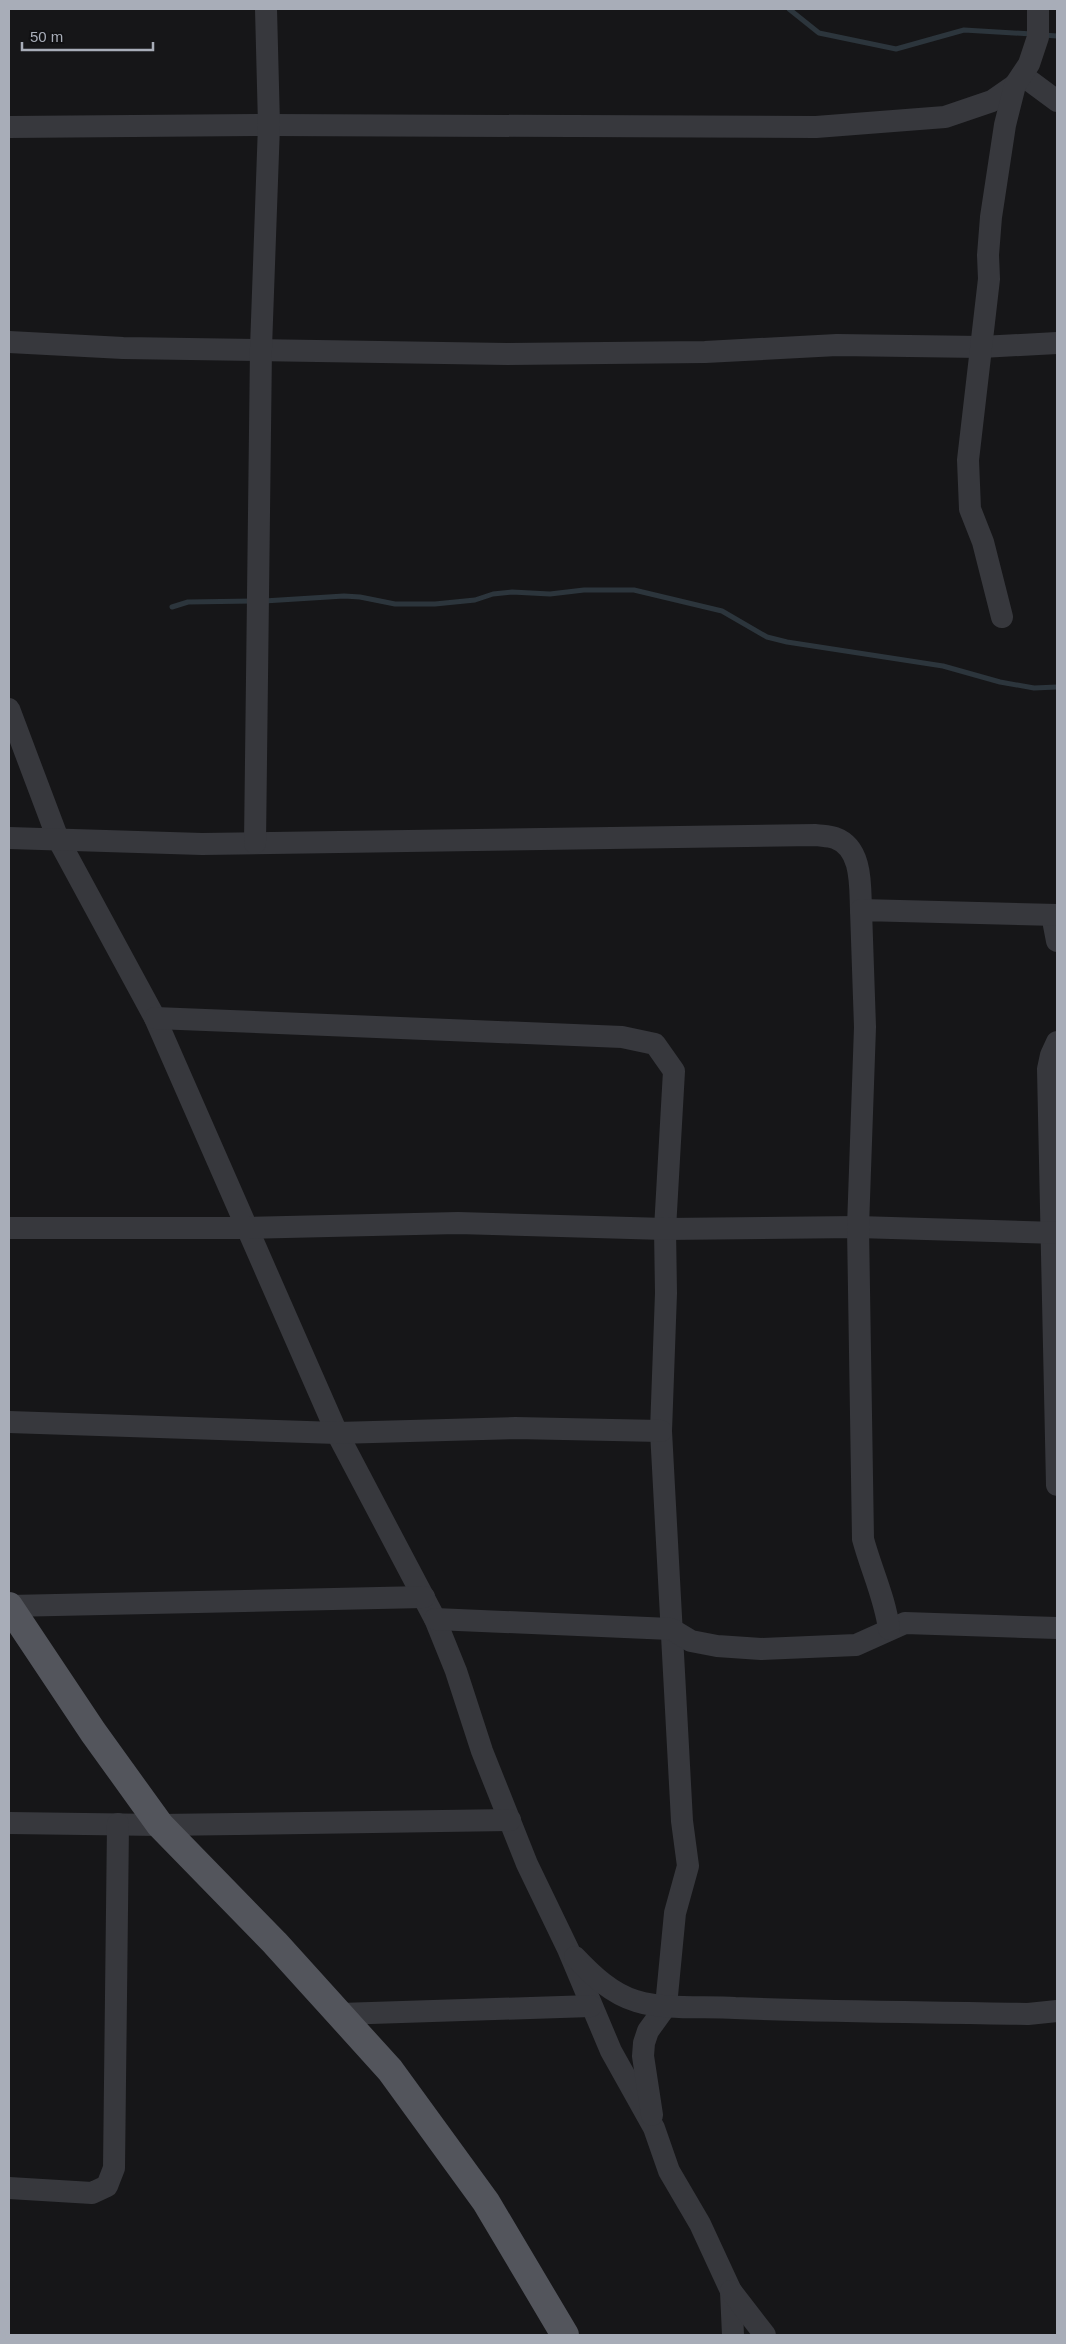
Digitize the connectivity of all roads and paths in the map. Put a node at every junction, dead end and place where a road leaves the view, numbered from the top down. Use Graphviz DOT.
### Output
graph roads {
  1 [pos="266,9"];
  2 [pos="1038,9"];
  3 [pos="1018,80"];
  4 [pos="1057,101"];
  5 [pos="269,125"];
  6 [pos="9,127"];
  7 [pos="9,342"];
  8 [pos="1057,344"];
  9 [pos="261,348"];
  10 [pos="981,348"];
  11 [pos="1002,617"];
  12 [pos="9,709"];
  13 [pos="9,838"];
  14 [pos="58,839"];
  15 [pos="255,843"];
  16 [pos="861,910"];
  17 [pos="1054,915"];
  18 [pos="1057,940"];
  19 [pos="155,1018"];
  20 [pos="1057,1042"];
  21 [pos="858,1227"];
  22 [pos="9,1228"];
  23 [pos="248,1228"];
  24 [pos="665,1228"];
  25 [pos="1054,1233"];
  26 [pos="9,1422"];
  27 [pos="661,1430"];
  28 [pos="337,1434"];
  29 [pos="1057,1485"];
  30 [pos="424,1597"];
  31 [pos="9,1606"];
  32 [pos="435,1619"];
  33 [pos="1057,1628"];
  34 [pos="671,1629"];
  35 [pos="889,1629"];
  36 [pos="510,1820"];
  37 [pos="9,1823"];
  38 [pos="118,1824"];
  39 [pos="160,1825"];
  40 [pos="568,1949"];
  41 [pos="591,2006"];
  42 [pos="666,2006"];
  43 [pos="1057,2011"];
  44 [pos="340,2014"];
  45 [pos="654,2128"];
  46 [pos="9,2188"];
  47 [pos="731,2291"];
  48 [pos="565,2335"];
  49 [pos="733,2335"];
  50 [pos="765,2335"];
  1 -- 5 [label="street"];
  2 -- 3 [label="street"];
  3 -- 4 [label="street"];
  3 -- 5 [label="street"];
  3 -- 10 [label="street"];
  5 -- 6 [label="street"];
  5 -- 9 [label="street"];
  7 -- 9 [label="street"];
  8 -- 10 [label="street"];
  9 -- 10 [label="street"];
  9 -- 15 [label="street"];
  10 -- 11 [label="street"];
  12 -- 14 [label="street"];
  13 -- 14 [label="street"];
  14 -- 15 [label="street"];
  14 -- 19 [label="street"];
  15 -- 16 [label="street"];
  16 -- 17 [label="street"];
  16 -- 21 [label="street"];
  17 -- 18 [label="street"];
  19 -- 23 [label="street"];
  19 -- 24 [label="street"];
  20 -- 25 [label="street"];
  21 -- 24 [label="street"];
  21 -- 25 [label="street"];
  21 -- 35 [label="street"];
  22 -- 23 [label="street"];
  23 -- 24 [label="street"];
  23 -- 28 [label="street"];
  24 -- 27 [label="street"];
  25 -- 29 [label="street"];
  26 -- 28 [label="street"];
  27 -- 28 [label="street"];
  27 -- 34 [label="street"];
  28 -- 30 [label="street"];
  30 -- 31 [label="street"];
  30 -- 32 [label="street"];
  31 -- 39 [label="main road"];
  32 -- 34 [label="street"];
  32 -- 36 [label="street"];
  33 -- 35 [label="street"];
  34 -- 35 [label="street"];
  34 -- 42 [label="street"];
  36 -- 39 [label="street"];
  36 -- 40 [label="street"];
  37 -- 38 [label="street"];
  38 -- 39 [label="street"];
  38 -- 46 [label="street"];
  39 -- 44 [label="main road"];
  40 -- 41 [label="street"];
  40 -- 42 [label="street"];
  41 -- 44 [label="street"];
  41 -- 45 [label="street"];
  42 -- 43 [label="street"];
  42 -- 45 [label="street"];
  44 -- 48 [label="main road"];
  45 -- 47 [label="street"];
  47 -- 49 [label="street"];
  47 -- 50 [label="street"];
}
